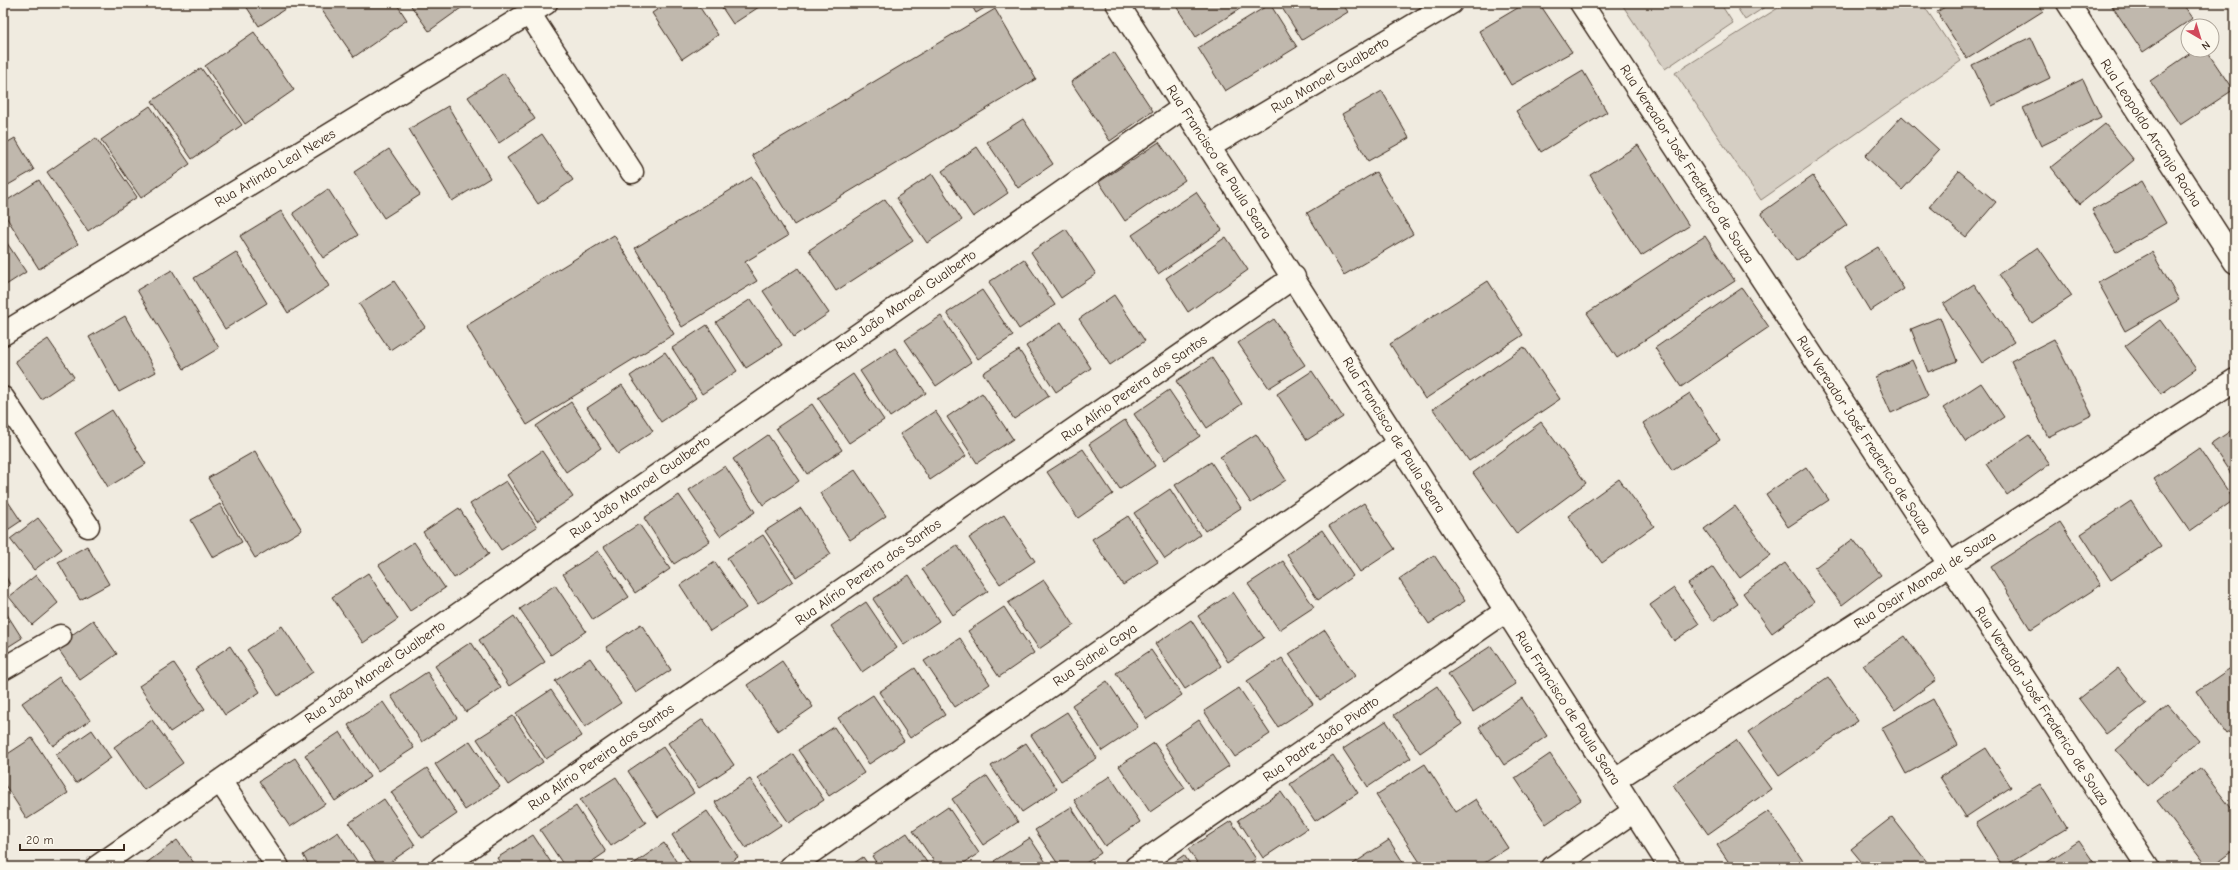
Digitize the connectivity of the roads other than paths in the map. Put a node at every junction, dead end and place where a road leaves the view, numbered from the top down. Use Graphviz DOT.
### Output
graph roads {
  1 [pos="1117,3"];
  2 [pos="1451,3"];
  3 [pos="1581,3"];
  4 [pos="2068,3"];
  5 [pos="538,8"];
  6 [pos="1184,107"];
  7 [pos="1209,147"];
  8 [pos="632,172"];
  9 [pos="2235,262"];
  10 [pos="1294,277"];
  11 [pos="3,334"];
  12 [pos="2235,380"];
  13 [pos="3,398"];
  14 [pos="1399,443"];
  15 [pos="88,526"];
  16 [pos="1949,564"];
  17 [pos="1506,611"];
  18 [pos="60,636"];
  19 [pos="3,669"];
  20 [pos="1615,780"];
  21 [pos="220,781"];
  22 [pos="1634,811"];
  23 [pos="97,867"];
  24 [pos="278,867"];
  25 [pos="442,867"];
  26 [pos="790,867"];
  27 [pos="1136,867"];
  28 [pos="1553,867"];
  29 [pos="1670,867"];
  30 [pos="2148,867"];
  1 -- 6 [label="street, Rua Francisco de Paula Seara"];
  2 -- 7 [label="street, Rua Manoel Gualberto"];
  3 -- 16 [label="street, Rua Vereador José Frederico de Souza"];
  4 -- 9 [label="street, Rua Leopoldo Arcanjo Rocha"];
  5 -- 8 [label="street"];
  5 -- 11 [label="street, Rua Arlindo Leal Neves"];
  6 -- 7 [label="street, Rua Francisco de Paula Seara"];
  6 -- 21 [label="street, Rua João Manoel Gualberto"];
  7 -- 10 [label="street, Rua Francisco de Paula Seara"];
  10 -- 14 [label="street, Rua Francisco de Paula Seara"];
  10 -- 25 [label="street, Rua Alírio Pereira dos Santos"];
  12 -- 16 [label="street, Rua Osair Manoel de Souza"];
  13 -- 15 [label="street"];
  14 -- 17 [label="street, Rua Francisco de Paula Seara"];
  14 -- 26 [label="street, Rua Sidnei Gaya"];
  16 -- 20 [label="street, Rua Osair Manoel de Souza"];
  16 -- 30 [label="street, Rua Vereador José Frederico de Souza"];
  17 -- 20 [label="street, Rua Francisco de Paula Seara"];
  17 -- 27 [label="street, Rua Padre João Pivatto"];
  18 -- 19 [label="street"];
  20 -- 22 [label="street, Rua Francisco de Paula Seara"];
  21 -- 23 [label="street, Rua João Manoel Gualberto"];
  21 -- 24 [label="street"];
  22 -- 28 [label="street"];
  22 -- 29 [label="street, Rua Francisco de Paula Seara"];
}
